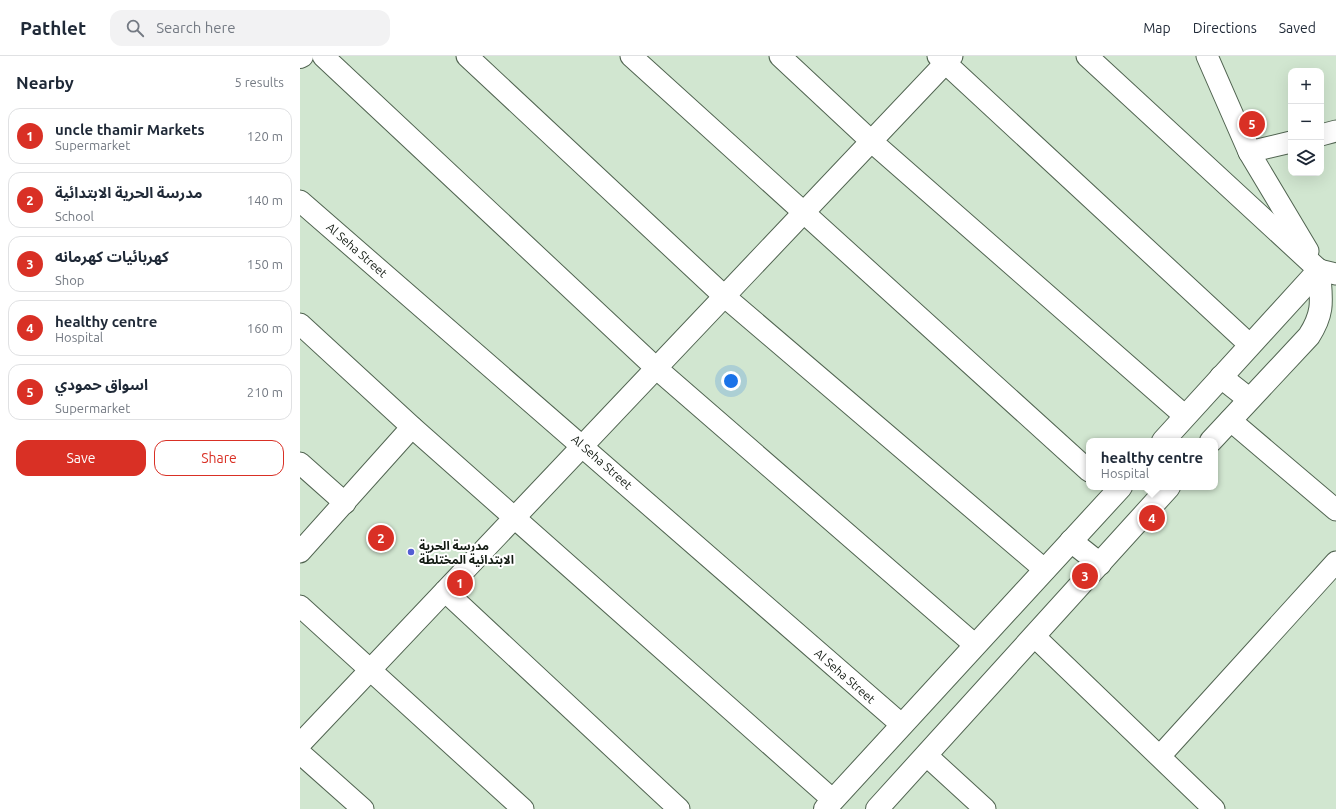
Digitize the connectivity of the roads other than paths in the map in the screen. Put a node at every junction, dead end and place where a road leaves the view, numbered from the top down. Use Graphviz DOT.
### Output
graph roads {
  1 [pos="323,56"];
  2 [pos="467,56"];
  3 [pos="631,56"];
  4 [pos="780,56"];
  5 [pos="1087,56"];
  6 [pos="1207,56"];
  7 [pos="1224,56"];
  8 [pos="945,58"];
  9 [pos="1336,131"];
  10 [pos="1324,134"];
  11 [pos="871,141"];
  12 [pos="1288,143"];
  13 [pos="1249,152"];
  14 [pos="300,201"];
  15 [pos="804,212"];
  16 [pos="1328,272"];
  17 [pos="724,296"];
  18 [pos="300,324"];
  19 [pos="1250,345"];
  20 [pos="656,368"];
  21 [pos="1221,377"];
  22 [pos="1249,399"];
  23 [pos="1185,416"];
  24 [pos="1230,420"];
  25 [pos="412,427"];
  26 [pos="1166,438"];
  27 [pos="1214,438"];
  28 [pos="583,446"];
  29 [pos="300,463"];
  30 [pos="1086,468"];
  31 [pos="1113,490"];
  32 [pos="1167,490"];
  33 [pos="345,503"];
  34 [pos="1336,510"];
  35 [pos="515,517"];
  36 [pos="1071,541"];
  37 [pos="300,552"];
  38 [pos="1336,562"];
  39 [pos="1100,564"];
  40 [pos="1045,570"];
  41 [pos="445,591"];
  42 [pos="300,606"];
  43 [pos="1034,636"];
  44 [pos="975,646"];
  45 [pos="371,669"];
  46 [pos="902,725"];
  47 [pos="300,744"];
  48 [pos="300,753"];
  49 [pos="926,755"];
  50 [pos="1160,756"];
  51 [pos="829,805"];
  52 [pos="363,809"];
  53 [pos="523,809"];
  54 [pos="679,809"];
  55 [pos="877,809"];
  56 [pos="985,809"];
  57 [pos="1214,809"];
  1 -- 20 [label="street"];
  2 -- 17 [label="street"];
  3 -- 15 [label="street"];
  4 -- 11 [label="street"];
  5 -- 16 [label="street"];
  6 -- 13 [label="street"];
  7 -- 13 [label="street"];
  8 -- 11 [label="street"];
  8 -- 19 [label="street"];
  9 -- 10 [label="street"];
  11 -- 15 [label="street"];
  11 -- 23 [label="street"];
  12 -- 13 [label="street"];
  13 -- 16 [label="street"];
  14 -- 28 [label="street, Al Seha Street"];
  15 -- 17 [label="street"];
  15 -- 30 [label="street"];
  16 -- 19 [label="street"];
  16 -- 22 [label="street"];
  17 -- 20 [label="street"];
  17 -- 40 [label="street"];
  18 -- 25 [label="street"];
  19 -- 21 [label="street"];
  20 -- 28 [label="street"];
  20 -- 44 [label="street"];
  21 -- 22 [label="street"];
  21 -- 23 [label="street"];
  22 -- 24 [label="street"];
  23 -- 26 [label="street"];
  24 -- 27 [label="street"];
  24 -- 34 [label="street"];
  25 -- 33 [label="street"];
  25 -- 35 [label="street"];
  28 -- 35 [label="street"];
  28 -- 46 [label="street, Al Seha Street"];
  29 -- 33 [label="street"];
  31 -- 36 [label="street"];
  32 -- 39 [label="street"];
  33 -- 37 [label="street"];
  35 -- 41 [label="street"];
  35 -- 51 [label="street"];
  36 -- 39 [label="street"];
  36 -- 40 [label="street"];
  38 -- 50 [label="street"];
  39 -- 43 [label="street"];
  40 -- 44 [label="street"];
  41 -- 45 [label="street"];
  41 -- 54 [label="street"];
  42 -- 45 [label="street"];
  43 -- 49 [label="street"];
  43 -- 50 [label="street"];
  44 -- 46 [label="street"];
  45 -- 47 [label="street"];
  45 -- 53 [label="street"];
  46 -- 51 [label="street"];
  48 -- 52 [label="street"];
  49 -- 55 [label="street"];
  49 -- 56 [label="street"];
  50 -- 57 [label="street"];
}
